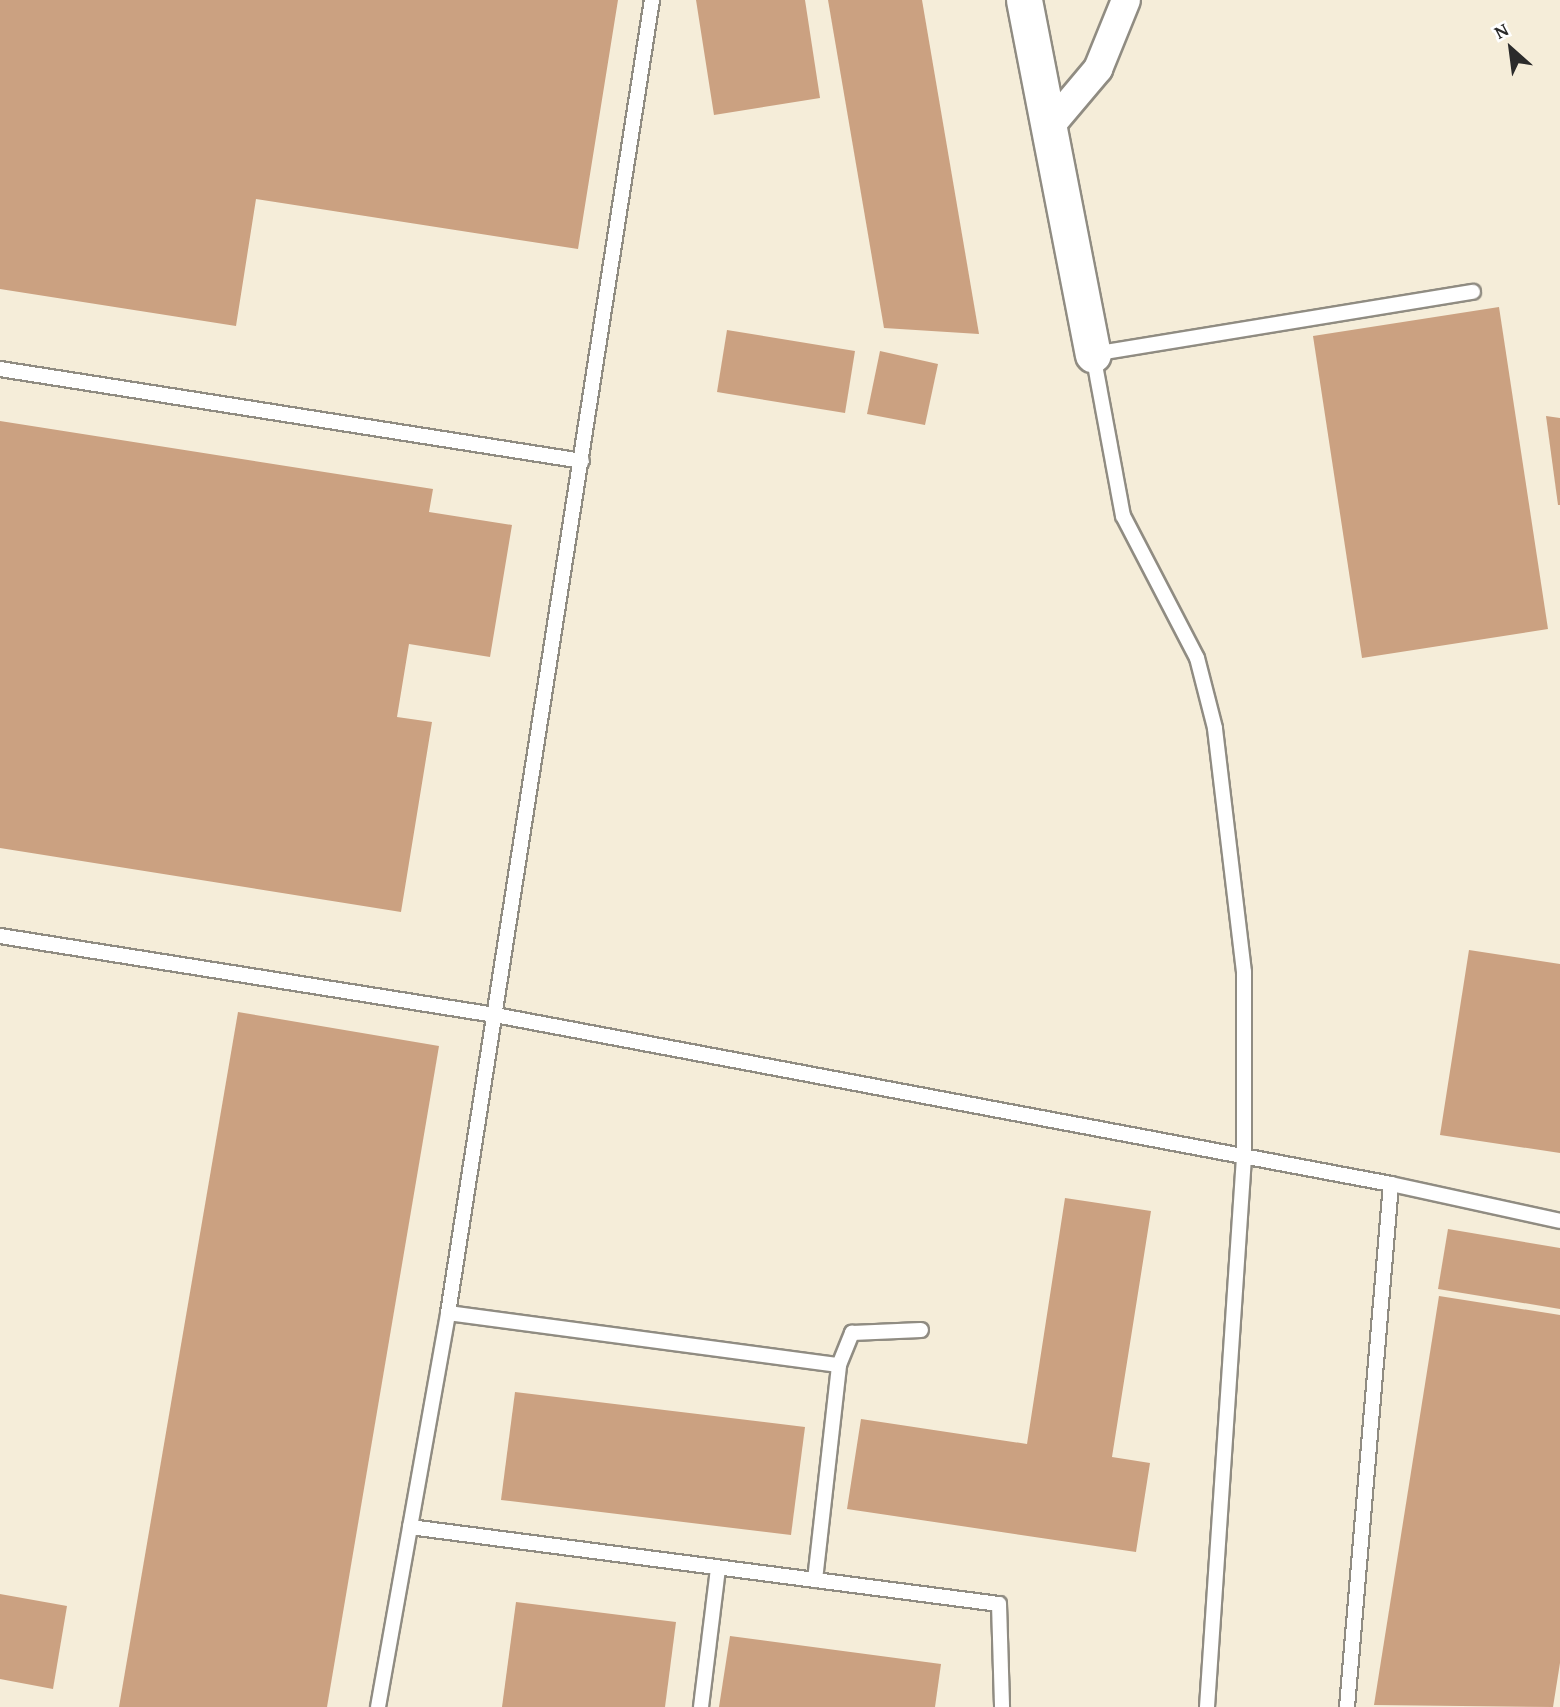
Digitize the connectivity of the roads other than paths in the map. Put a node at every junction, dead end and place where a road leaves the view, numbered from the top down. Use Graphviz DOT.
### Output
graph roads {
  1 [pos="652,0"];
  2 [pos="1024,0"];
  3 [pos="1126,0"];
  4 [pos="1050,126"];
  5 [pos="1473,292"];
  6 [pos="1093,354"];
  7 [pos="0,369"];
  8 [pos="582,461"];
  9 [pos="0,936"];
  10 [pos="495,1015"];
  11 [pos="1244,1157"];
  12 [pos="1391,1184"];
  13 [pos="1560,1221"];
  14 [pos="448,1314"];
  15 [pos="920,1330"];
  16 [pos="839,1365"];
  17 [pos="410,1527"];
  18 [pos="718,1569"];
  19 [pos="815,1580"];
  20 [pos="378,1707"];
  21 [pos="701,1707"];
  22 [pos="1000,1707"];
  23 [pos="1207,1707"];
  24 [pos="1347,1707"];
  1 -- 8 [label="lane"];
  2 -- 4 [label="street"];
  3 -- 4 [label="street"];
  4 -- 6 [label="street"];
  5 -- 6 [label="lane"];
  6 -- 11 [label="lane"];
  7 -- 8 [label="lane"];
  8 -- 10 [label="lane"];
  9 -- 10 [label="lane"];
  10 -- 11 [label="lane"];
  10 -- 14 [label="lane"];
  11 -- 12 [label="lane"];
  11 -- 23 [label="lane"];
  12 -- 13 [label="lane"];
  12 -- 24 [label="lane"];
  14 -- 16 [label="lane"];
  14 -- 17 [label="lane"];
  15 -- 16 [label="lane"];
  16 -- 19 [label="lane"];
  17 -- 18 [label="lane"];
  17 -- 20 [label="lane"];
  18 -- 19 [label="lane"];
  18 -- 21 [label="lane"];
  19 -- 22 [label="lane"];
}
